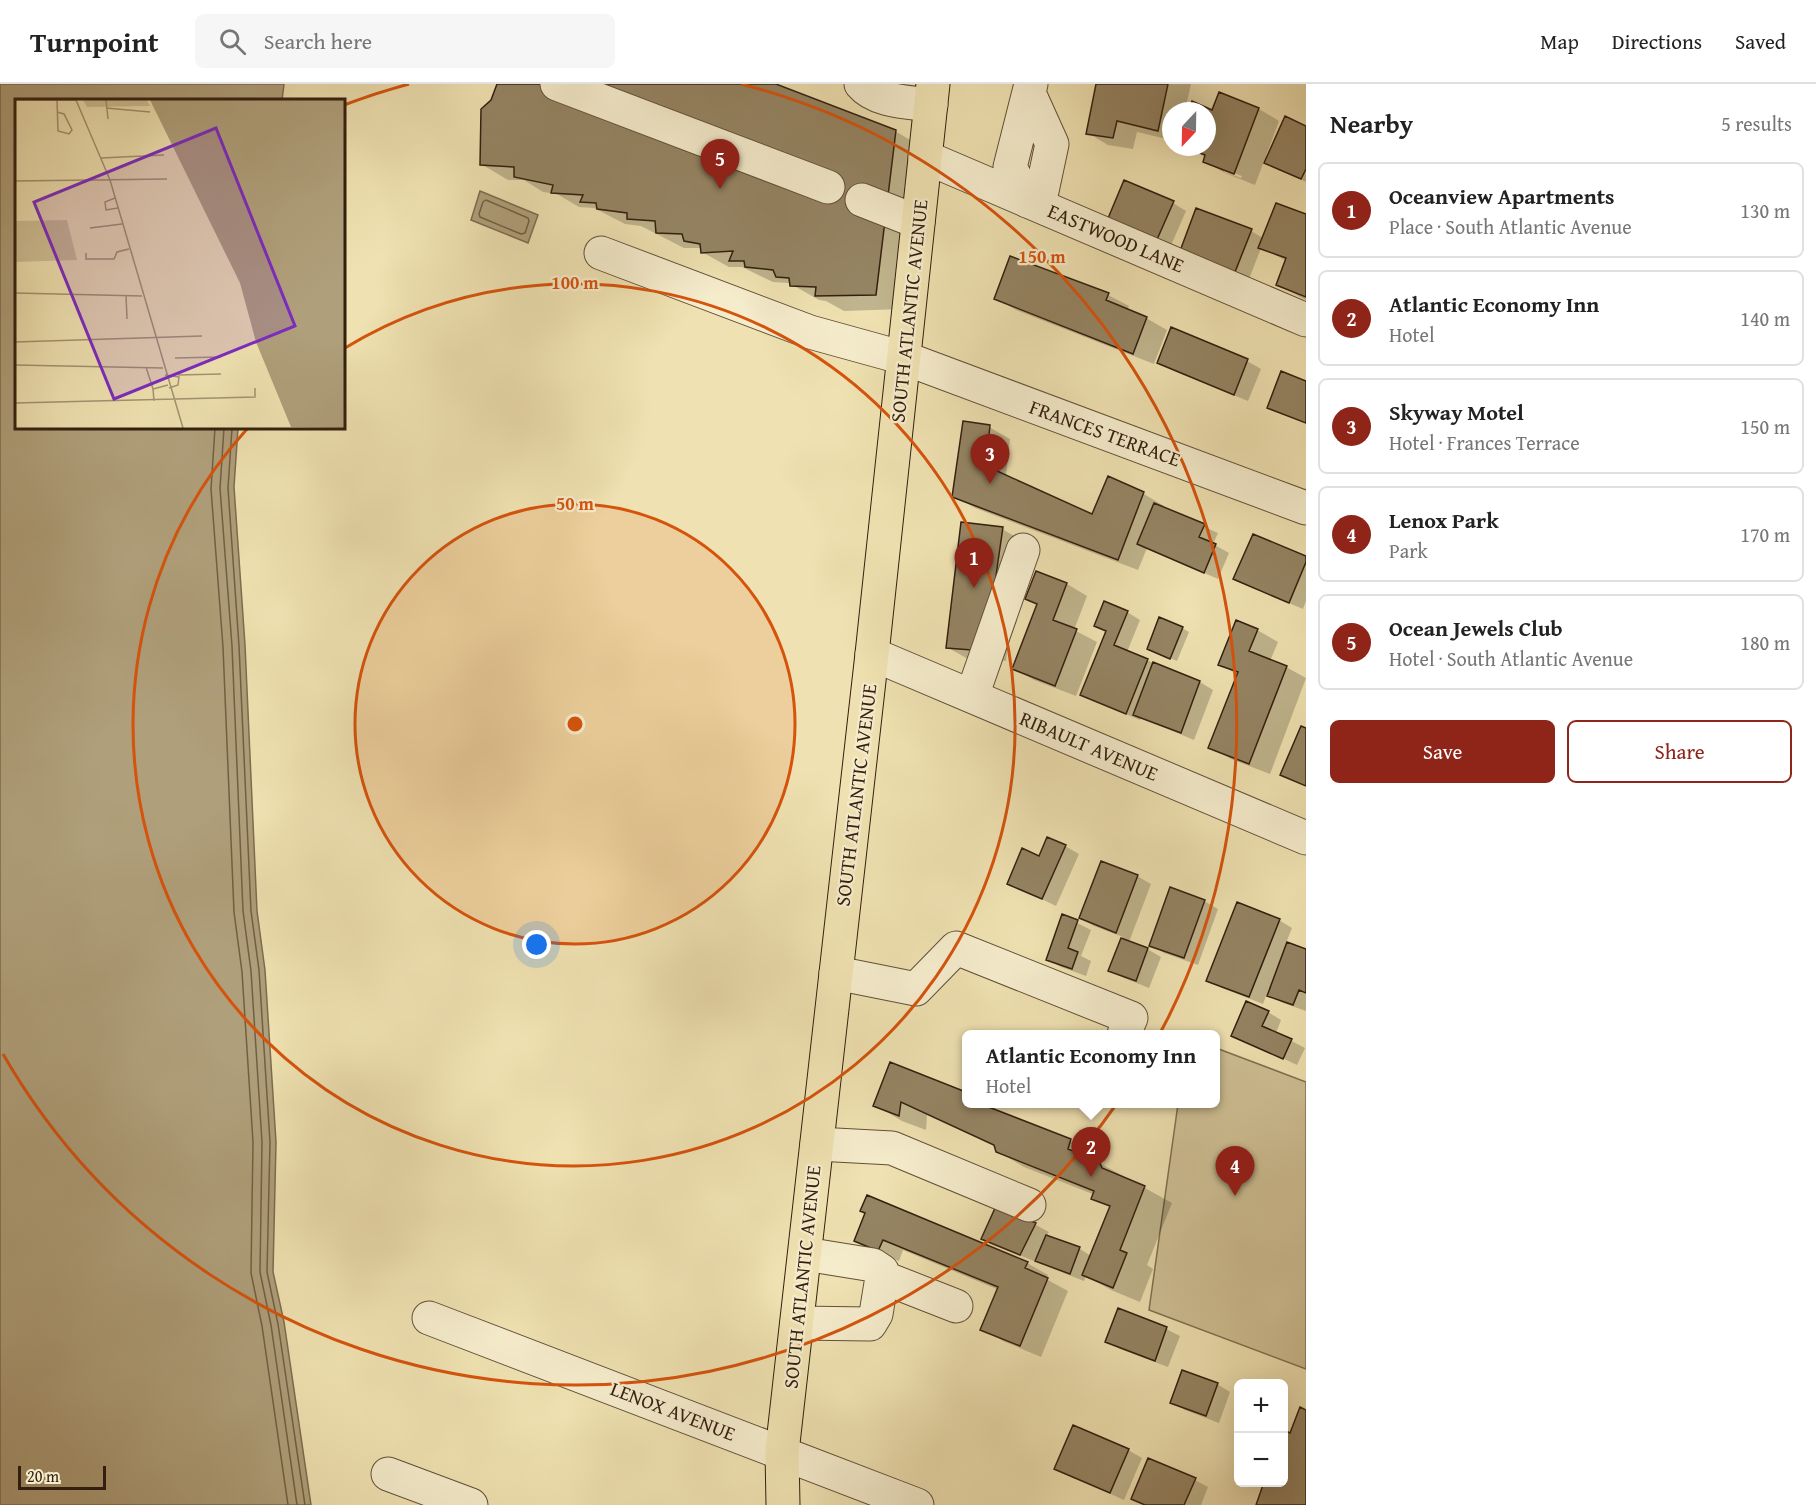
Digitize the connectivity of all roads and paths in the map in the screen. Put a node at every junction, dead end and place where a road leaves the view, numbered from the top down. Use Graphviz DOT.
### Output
graph roads {
  1 [pos="557,84"];
  2 [pos="861,84"];
  3 [pos="1030,89"];
  4 [pos="932,95"];
  5 [pos="925,157"];
  6 [pos="828,187"];
  7 [pos="862,200"];
  8 [pos="1033,203"];
  9 [pos="918,222"];
  10 [pos="601,253"];
  11 [pos="1306,320"];
  12 [pos="904,358"];
  13 [pos="1306,508"];
  14 [pos="1023,550"];
  15 [pos="873,654"];
  16 [pos="972,696"];
  17 [pos="1306,838"];
  18 [pos="836,973"];
  19 [pos="1126,1030"];
  20 [pos="817,1144"];
  21 [pos="1029,1205"];
  22 [pos="805,1254"];
  23 [pos="882,1277"];
  24 [pos="956,1306"];
  25 [pos="429,1318"];
  26 [pos="797,1323"];
  27 [pos="782,1452"];
  28 [pos="388,1474"];
  29 [pos="471,1505"];
  30 [pos="783,1505"];
  31 [pos="917,1505"];
  1 -- 6 [label="street"];
  2 -- 4 [label="street"];
  3 -- 8 [label="street"];
  4 -- 5 [label="main road, SOUTH ATLANTIC AVENUE"];
  5 -- 8 [label="street, EASTWOOD LANE"];
  5 -- 9 [label="main road, SOUTH ATLANTIC AVENUE"];
  7 -- 9 [label="street"];
  8 -- 11 [label="street, EASTWOOD LANE"];
  9 -- 12 [label="main road, SOUTH ATLANTIC AVENUE"];
  10 -- 12 [label="street, FRANCES TERRACE"];
  12 -- 13 [label="street, FRANCES TERRACE"];
  12 -- 15 [label="main road, SOUTH ATLANTIC AVENUE"];
  14 -- 16 [label="street"];
  15 -- 16 [label="street, RIBAULT AVENUE"];
  15 -- 18 [label="main road, SOUTH ATLANTIC AVENUE"];
  16 -- 17 [label="street, RIBAULT AVENUE"];
  18 -- 19 [label="street"];
  18 -- 20 [label="main road, SOUTH ATLANTIC AVENUE"];
  20 -- 21 [label="street"];
  20 -- 22 [label="main road, SOUTH ATLANTIC AVENUE"];
  22 -- 23 [label="street"];
  22 -- 26 [label="main road, SOUTH ATLANTIC AVENUE"];
  23 -- 24 [label="street"];
  23 -- 26 [label="street"];
  25 -- 27 [label="street, LENOX AVENUE"];
  26 -- 27 [label="main road, SOUTH ATLANTIC AVENUE"];
  27 -- 30 [label="main road, SOUTH ATLANTIC AVENUE"];
  27 -- 31 [label="street, LENOX AVENUE"];
  28 -- 29 [label="street"];
}
